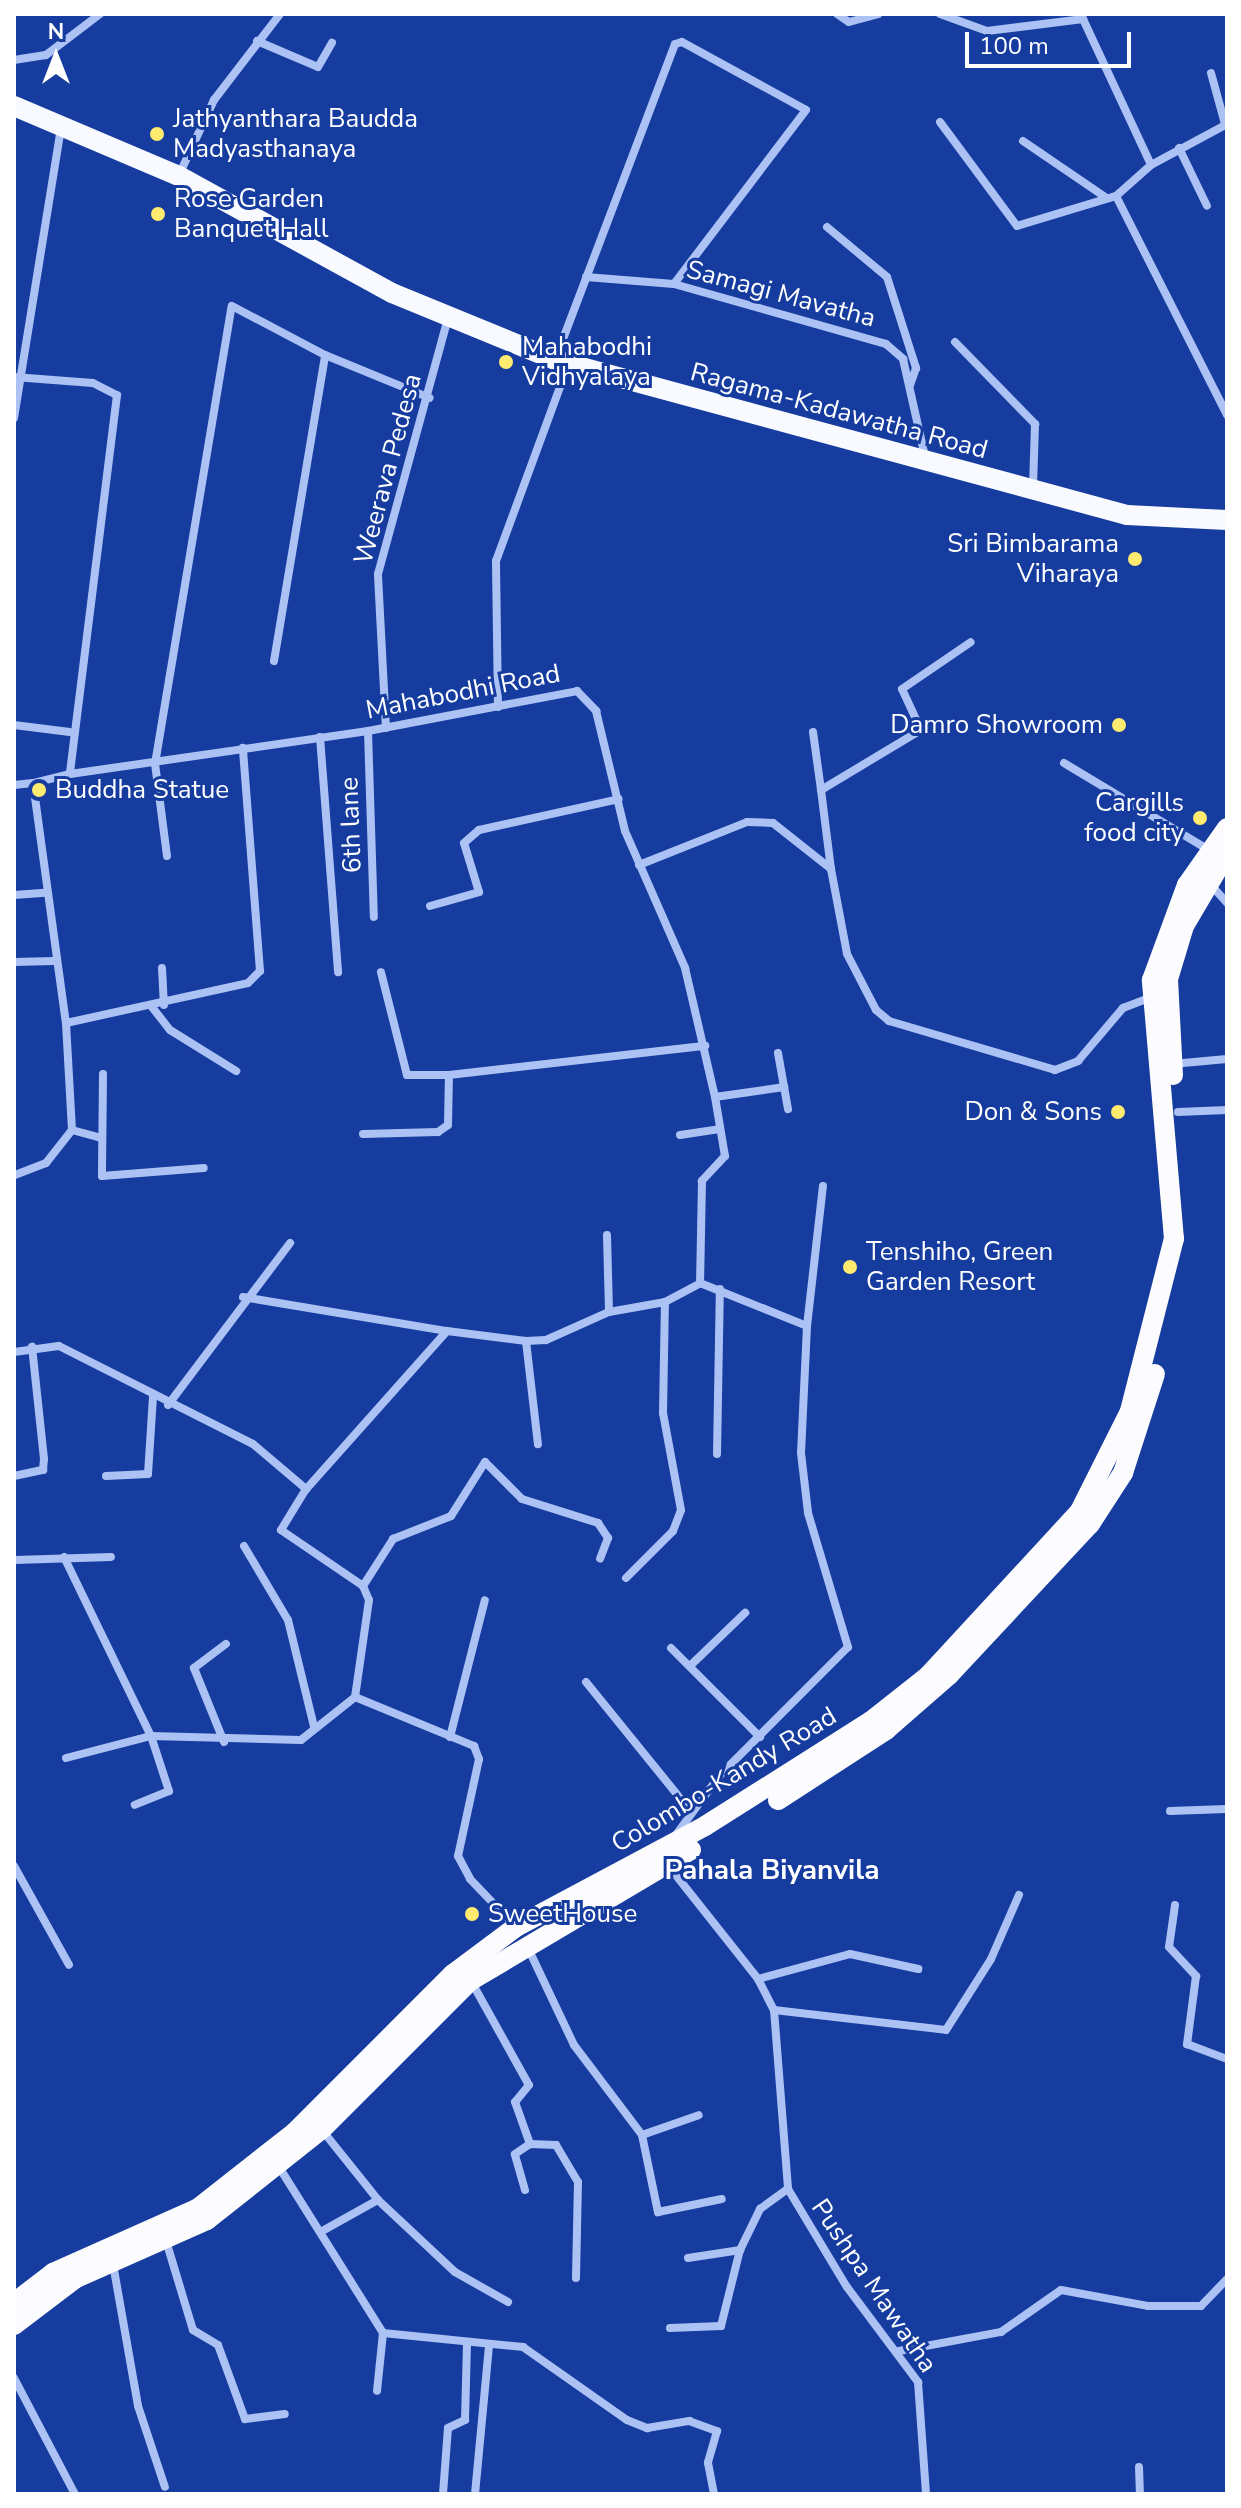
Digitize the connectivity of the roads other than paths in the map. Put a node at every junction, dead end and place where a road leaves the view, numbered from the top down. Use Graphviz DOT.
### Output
graph roads {
  1 [pos="100,14"];
  2 [pos="280,14"];
  3 [pos="837,14"];
  4 [pos="878,14"];
  5 [pos="940,14"];
  6 [pos="1084,16"];
  7 [pos="257,41"];
  8 [pos="332,43"];
  9 [pos="14,60"];
  10 [pos="1211,73"];
  11 [pos="14,106"];
  12 [pos="940,122"];
  13 [pos="1226,124"];
  14 [pos="61,128"];
  15 [pos="1023,141"];
  16 [pos="1179,148"];
  17 [pos="1151,165"];
  18 [pos="179,176"];
  19 [pos="1116,196"];
  20 [pos="1105,197"];
  21 [pos="1207,206"];
  22 [pos="827,227"];
  23 [pos="586,277"];
  24 [pos="674,284"];
  25 [pos="448,317"];
  26 [pos="955,342"];
  27 [pos="325,355"];
  28 [pos="562,362"];
  29 [pos="18,378"];
  30 [pos="910,385"];
  31 [pos="430,398"];
  32 [pos="1227,415"];
  33 [pos="14,418"];
  34 [pos="926,461"];
  35 [pos="1033,491"];
  36 [pos="1227,520"];
  37 [pos="971,642"];
  38 [pos="274,661"];
  39 [pos="498,707"];
  40 [pos="14,725"];
  41 [pos="386,728"];
  42 [pos="368,731"];
  43 [pos="70,732"];
  44 [pos="813,732"];
  45 [pos="320,737"];
  46 [pos="243,748"];
  47 [pos="1064,763"];
  48 [pos="155,764"];
  49 [pos="70,774"];
  50 [pos="33,783"];
  51 [pos="14,785"];
  52 [pos="821,790"];
  53 [pos="619,799"];
  54 [pos="1227,828"];
  55 [pos="1218,852"];
  56 [pos="167,856"];
  57 [pos="639,865"];
  58 [pos="831,869"];
  59 [pos="1207,881"];
  60 [pos="45,893"];
  61 [pos="14,895"];
  62 [pos="1227,903"];
  63 [pos="430,906"];
  64 [pos="374,917"];
  65 [pos="54,961"];
  66 [pos="14,962"];
  67 [pos="162,968"];
  68 [pos="338,972"];
  69 [pos="381,972"];
  70 [pos="1151,997"];
  71 [pos="164,1005"];
  72 [pos="152,1007"];
  73 [pos="66,1023"];
  74 [pos="705,1046"];
  75 [pos="778,1053"];
  76 [pos="1227,1059"];
  77 [pos="1172,1064"];
  78 [pos="236,1071"];
  79 [pos="103,1074"];
  80 [pos="449,1075"];
  81 [pos="784,1087"];
  82 [pos="715,1097"];
  83 [pos="788,1109"];
  84 [pos="1227,1110"];
  85 [pos="1178,1112"];
  86 [pos="720,1129"];
  87 [pos="72,1130"];
  88 [pos="363,1134"];
  89 [pos="680,1135"];
  90 [pos="102,1138"];
  91 [pos="204,1168"];
  92 [pos="14,1175"];
  93 [pos="823,1186"];
  94 [pos="607,1235"];
  95 [pos="290,1243"];
  96 [pos="700,1283"];
  97 [pos="720,1289"];
  98 [pos="243,1297"];
  99 [pos="665,1302"];
  100 [pos="609,1312"];
  101 [pos="807,1326"];
  102 [pos="447,1331"];
  103 [pos="526,1341"];
  104 [pos="32,1347"];
  105 [pos="14,1352"];
  106 [pos="153,1396"];
  107 [pos="168,1405"];
  108 [pos="538,1444"];
  109 [pos="717,1454"];
  110 [pos="14,1476"];
  111 [pos="106,1476"];
  112 [pos="306,1489"];
  113 [pos="244,1546"];
  114 [pos="64,1557"];
  115 [pos="111,1557"];
  116 [pos="600,1559"];
  117 [pos="14,1560"];
  118 [pos="626,1578"];
  119 [pos="363,1586"];
  120 [pos="485,1600"];
  121 [pos="745,1613"];
  122 [pos="226,1644"];
  123 [pos="671,1648"];
  124 [pos="692,1664"];
  125 [pos="586,1682"];
  126 [pos="355,1697"];
  127 [pos="314,1727"];
  128 [pos="151,1736"];
  129 [pos="450,1737"];
  130 [pos="760,1737"];
  131 [pos="224,1742"];
  132 [pos="66,1758"];
  133 [pos="135,1805"];
  134 [pos="689,1809"];
  135 [pos="1227,1809"];
  136 [pos="1170,1811"];
  137 [pos="665,1854"];
  138 [pos="14,1866"];
  139 [pos="1019,1895"];
  140 [pos="1175,1905"];
  141 [pos="521,1935"];
  142 [pos="69,1965"];
  143 [pos="918,1969"];
  144 [pos="758,1979"];
  145 [pos="470,1981"];
  146 [pos="774,2010"];
  147 [pos="1227,2059"];
  148 [pos="699,2115"];
  149 [pos="322,2129"];
  150 [pos="642,2135"];
  151 [pos="530,2144"];
  152 [pos="274,2159"];
  153 [pos="788,2189"];
  154 [pos="525,2190"];
  155 [pos="722,2199"];
  156 [pos="378,2200"];
  157 [pos="324,2230"];
  158 [pos="167,2244"];
  159 [pos="740,2250"];
  160 [pos="688,2258"];
  161 [pos="113,2264"];
  162 [pos="576,2278"];
  163 [pos="1227,2279"];
  164 [pos="508,2302"];
  165 [pos="14,2303"];
  166 [pos="14,2325"];
  167 [pos="670,2328"];
  168 [pos="383,2333"];
  169 [pos="467,2342"];
  170 [pos="489,2345"];
  171 [pos="899,2351"];
  172 [pos="14,2378"];
  173 [pos="377,2391"];
  174 [pos="285,2414"];
  175 [pos="1139,2467"];
  176 [pos="165,2487"];
  177 [pos="75,2494"];
  178 [pos="443,2494"];
  179 [pos="475,2494"];
  180 [pos="714,2494"];
  181 [pos="926,2494"];
  182 [pos="1140,2494"];
  1 -- 9 [label="street"];
  2 -- 7 [label="street"];
  3 -- 4 [label="street"];
  5 -- 6 [label="street"];
  6 -- 17 [label="street"];
  7 -- 8 [label="street"];
  7 -- 18 [label="street"];
  10 -- 13 [label="street"];
  11 -- 14 [label="main road, Ragama-Kadawatha Road"];
  12 -- 20 [label="street"];
  13 -- 16 [label="street"];
  14 -- 18 [label="main road, Ragama-Kadawatha Road"];
  14 -- 29 [label="street"];
  15 -- 20 [label="street"];
  16 -- 17 [label="street"];
  16 -- 21 [label="street"];
  17 -- 19 [label="street"];
  18 -- 25 [label="main road, Ragama-Kadawatha Road"];
  19 -- 20 [label="street"];
  19 -- 32 [label="street"];
  22 -- 30 [label="street"];
  23 -- 24 [label="street, Samagi Mavatha"];
  23 -- 24 [label="street"];
  23 -- 28 [label="street"];
  24 -- 30 [label="street, Samagi Mavatha"];
  25 -- 28 [label="main road, Ragama-Kadawatha Road"];
  25 -- 31 [label="street, Weerava Pedesa"];
  26 -- 35 [label="street"];
  27 -- 31 [label="street"];
  27 -- 38 [label="street"];
  27 -- 48 [label="street"];
  28 -- 34 [label="main road, Ragama-Kadawatha Road"];
  28 -- 39 [label="street"];
  29 -- 33 [label="street"];
  29 -- 43 [label="street"];
  30 -- 34 [label="street, Samagi Mavatha"];
  31 -- 41 [label="street, Weerava Pedesa"];
  34 -- 35 [label="main road, Ragama-Kadawatha Road"];
  35 -- 36 [label="main road, Ragama-Kadawatha Road"];
  37 -- 52 [label="street"];
  39 -- 41 [label="street, Mahabodhi Road"];
  39 -- 53 [label="street, Mahabodhi Road"];
  40 -- 43 [label="street"];
  41 -- 42 [label="street, Mahabodhi Road"];
  42 -- 45 [label="street, Mahabodhi Road"];
  42 -- 64 [label="street, 6th lane"];
  43 -- 49 [label="street"];
  44 -- 52 [label="street"];
  45 -- 46 [label="street, Mahabodhi Road"];
  45 -- 68 [label="street"];
  46 -- 48 [label="street, Mahabodhi Road"];
  46 -- 71 [label="street"];
  47 -- 55 [label="street"];
  48 -- 49 [label="street, Mahabodhi Road"];
  48 -- 56 [label="street"];
  49 -- 50 [label="street, Mahabodhi Road"];
  50 -- 51 [label="street, Mahabodhi Road"];
  50 -- 60 [label="street"];
  52 -- 58 [label="street"];
  53 -- 57 [label="street, Mahabodhi Road"];
  53 -- 63 [label="street"];
  54 -- 55 [label="highway, Colombo-Kandy Road"];
  55 -- 59 [label="highway, Colombo-Kandy Road"];
  55 -- 70 [label="highway, Colombo-Kandy Road"];
  57 -- 58 [label="street"];
  57 -- 74 [label="street, Mahabodhi Road"];
  58 -- 70 [label="street"];
  59 -- 62 [label="street"];
  59 -- 77 [label="highway, Colombo-Kandy Road"];
  60 -- 61 [label="street"];
  60 -- 65 [label="street"];
  65 -- 66 [label="street"];
  65 -- 73 [label="street"];
  67 -- 71 [label="street"];
  69 -- 80 [label="street"];
  70 -- 137 [label="highway, Colombo-Kandy Road"];
  71 -- 72 [label="street"];
  72 -- 73 [label="street"];
  72 -- 78 [label="street"];
  73 -- 87 [label="street"];
  74 -- 80 [label="street"];
  74 -- 82 [label="street, Mahabodhi Road"];
  75 -- 81 [label="street"];
  76 -- 77 [label="street"];
  77 -- 85 [label="highway, Colombo-Kandy Road"];
  79 -- 90 [label="street"];
  80 -- 88 [label="street"];
  81 -- 82 [label="street"];
  81 -- 83 [label="street"];
  82 -- 86 [label="street, Mahabodhi Road"];
  84 -- 85 [label="street"];
  85 -- 137 [label="highway, Colombo-Kandy Road"];
  86 -- 89 [label="street"];
  86 -- 96 [label="street, Mahabodhi Road"];
  87 -- 90 [label="street"];
  87 -- 92 [label="street"];
  90 -- 91 [label="street"];
  93 -- 101 [label="street"];
  94 -- 100 [label="street"];
  95 -- 98 [label="street"];
  96 -- 97 [label="street"];
  96 -- 99 [label="street"];
  97 -- 101 [label="street"];
  97 -- 109 [label="street"];
  98 -- 102 [label="street"];
  98 -- 107 [label="street"];
  99 -- 100 [label="street"];
  99 -- 118 [label="street"];
  100 -- 103 [label="street"];
  101 -- 130 [label="street"];
  102 -- 103 [label="street"];
  102 -- 112 [label="street"];
  103 -- 108 [label="street"];
  104 -- 105 [label="street"];
  104 -- 106 [label="street"];
  104 -- 110 [label="street"];
  106 -- 107 [label="street"];
  106 -- 111 [label="street"];
  107 -- 112 [label="street"];
  112 -- 119 [label="street"];
  113 -- 127 [label="street"];
  114 -- 115 [label="street"];
  114 -- 117 [label="street"];
  114 -- 128 [label="street"];
  116 -- 119 [label="street"];
  119 -- 126 [label="street"];
  120 -- 129 [label="street"];
  121 -- 124 [label="street"];
  122 -- 131 [label="street"];
  123 -- 124 [label="street"];
  124 -- 130 [label="street"];
  125 -- 134 [label="street"];
  126 -- 127 [label="street"];
  126 -- 129 [label="street"];
  127 -- 131 [label="street"];
  128 -- 131 [label="street"];
  128 -- 132 [label="street"];
  128 -- 133 [label="street"];
  129 -- 141 [label="street"];
  130 -- 134 [label="street"];
  134 -- 137 [label="street"];
  135 -- 136 [label="street"];
  137 -- 141 [label="highway, Colombo-Kandy Road"];
  137 -- 144 [label="street, Pushpa Mawatha"];
  138 -- 142 [label="street"];
  139 -- 146 [label="street"];
  140 -- 147 [label="street"];
  141 -- 145 [label="highway, Colombo-Kandy Road"];
  141 -- 150 [label="street"];
  141 -- 152 [label="highway, Colombo-Kandy Road"];
  143 -- 144 [label="street"];
  144 -- 146 [label="street, Pushpa Mawatha"];
  145 -- 149 [label="highway, Colombo-Kandy Road"];
  145 -- 151 [label="street"];
  146 -- 153 [label="street, Pushpa Mawatha"];
  148 -- 150 [label="street"];
  149 -- 152 [label="highway, Colombo-Kandy Road"];
  149 -- 156 [label="street"];
  150 -- 155 [label="street"];
  151 -- 154 [label="street"];
  151 -- 162 [label="street"];
  152 -- 157 [label="street"];
  152 -- 158 [label="highway, Colombo-Kandy Road"];
  152 -- 165 [label="highway, Colombo-Kandy Road"];
  153 -- 159 [label="street"];
  153 -- 171 [label="street, Pushpa Mawatha"];
  156 -- 157 [label="street"];
  156 -- 164 [label="street"];
  157 -- 168 [label="street"];
  158 -- 161 [label="highway, Colombo-Kandy Road"];
  158 -- 174 [label="street"];
  159 -- 160 [label="street"];
  159 -- 167 [label="street"];
  161 -- 166 [label="highway, Colombo-Kandy Road"];
  161 -- 176 [label="street"];
  163 -- 171 [label="street"];
  168 -- 169 [label="street"];
  168 -- 173 [label="street"];
  169 -- 170 [label="street"];
  169 -- 178 [label="street"];
  170 -- 179 [label="street"];
  170 -- 180 [label="street"];
  171 -- 181 [label="street, Pushpa Mawatha"];
  172 -- 177 [label="street"];
  175 -- 182 [label="street"];
}
